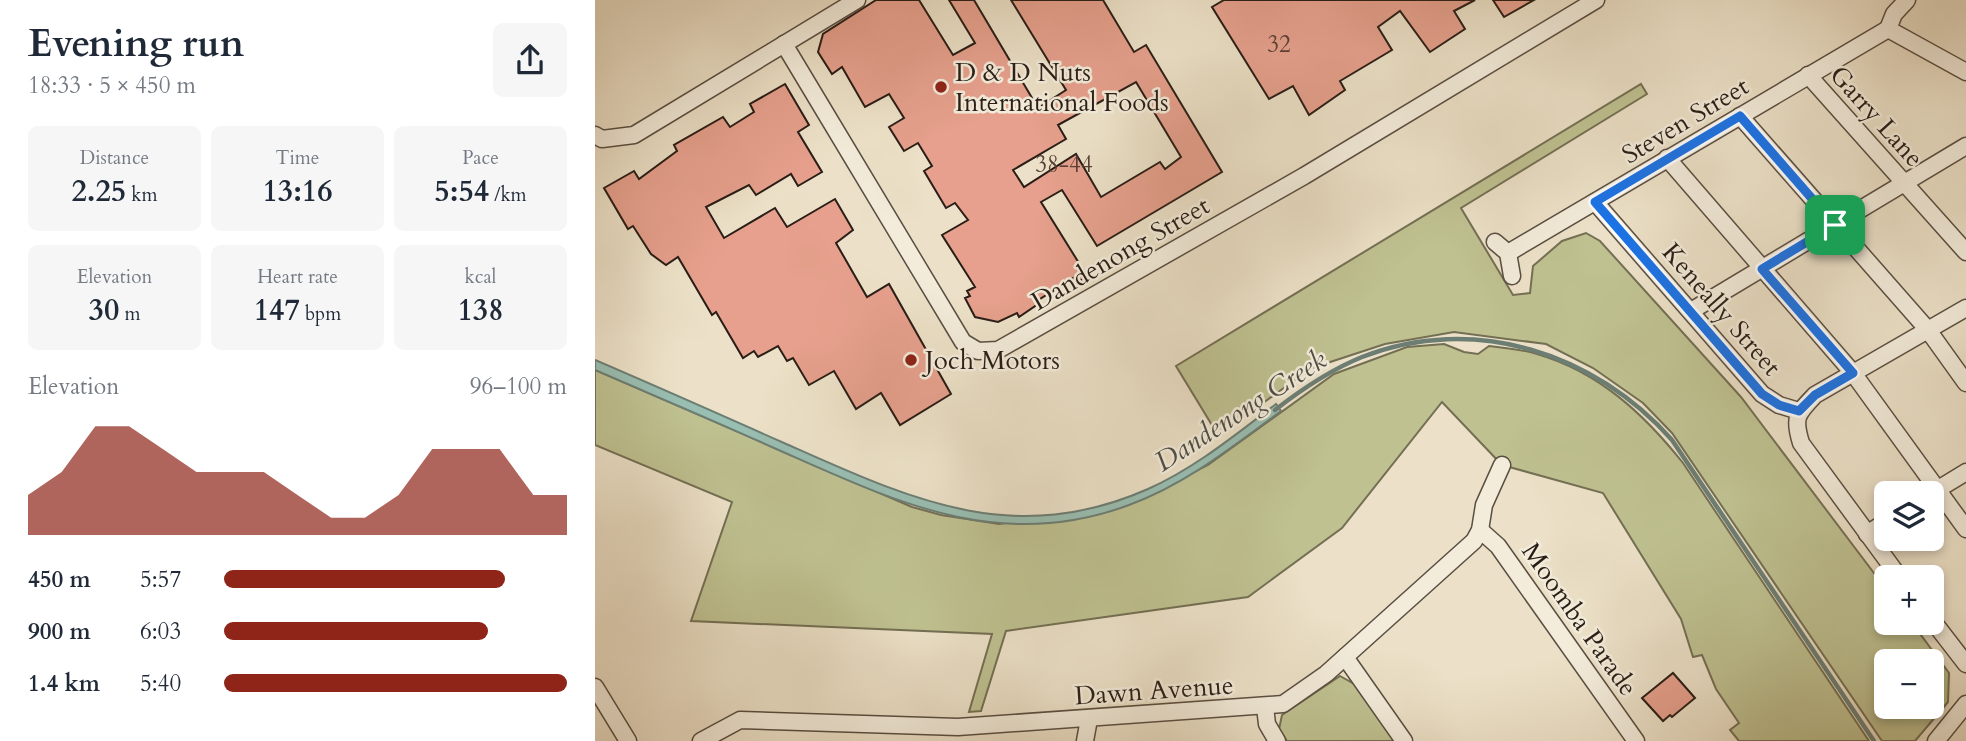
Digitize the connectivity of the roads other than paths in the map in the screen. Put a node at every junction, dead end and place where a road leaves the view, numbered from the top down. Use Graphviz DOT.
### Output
graph roads {
  1 [pos="857,0"];
  2 [pos="1596,0"];
  3 [pos="1907,0"];
  4 [pos="1574,5"];
  5 [pos="1888,29"];
  6 [pos="784,44"];
  7 [pos="1966,72"];
  8 [pos="1808,75"];
  9 [pos="1740,116"];
  10 [pos="595,135"];
  11 [pos="1966,146"];
  12 [pos="1667,158"];
  13 [pos="1905,183"];
  14 [pos="1595,202"];
  15 [pos="1835,225"];
  16 [pos="1495,242"];
  17 [pos="1508,253"];
  18 [pos="1966,253"];
  19 [pos="1762,269"];
  20 [pos="1512,276"];
  21 [pos="1966,308"];
  22 [pos="1691,312"];
  23 [pos="1928,330"];
  24 [pos="1853,373"];
  25 [pos="1966,383"];
  26 [pos="1799,411"];
  27 [pos="1502,465"];
  28 [pos="1966,472"];
  29 [pos="1926,481"];
  30 [pos="1944,485"];
  31 [pos="1944,504"];
  32 [pos="1966,529"];
  33 [pos="1480,530"];
  34 [pos="1874,530"];
  35 [pos="1867,534"];
  36 [pos="1890,565"];
  37 [pos="1944,635"];
  38 [pos="1345,657"];
  39 [pos="1966,664"];
  40 [pos="595,687"];
  41 [pos="1265,707"];
  42 [pos="1962,710"];
  43 [pos="1089,719"];
  44 [pos="628,741"];
  45 [pos="701,741"];
  46 [pos="1084,741"];
  47 [pos="1277,741"];
  48 [pos="1404,741"];
  49 [pos="1636,741"];
  50 [pos="1936,741"];
  1 -- 6 [label="street"];
  2 -- 4 [label="street, Dandenong Street"];
  3 -- 5 [label="street"];
  4 -- 6 [label="street, Dandenong Street"];
  5 -- 7 [label="street"];
  5 -- 8 [label="street, Steven Street"];
  6 -- 10 [label="street"];
  8 -- 9 [label="street, Steven Street"];
  8 -- 13 [label="street, Garry Lane"];
  9 -- 12 [label="street, Steven Street"];
  9 -- 15 [label="street"];
  11 -- 13 [label="street"];
  12 -- 14 [label="street, Steven Street"];
  12 -- 19 [label="street"];
  13 -- 15 [label="street"];
  13 -- 18 [label="street, Garry Lane"];
  14 -- 17 [label="street, Steven Street"];
  14 -- 22 [label="street, Keneally Street"];
  15 -- 19 [label="street"];
  15 -- 23 [label="street"];
  16 -- 17 [label="street"];
  17 -- 20 [label="street"];
  19 -- 22 [label="street"];
  19 -- 24 [label="street"];
  21 -- 23 [label="street"];
  22 -- 26 [label="street, Keneally Street"];
  23 -- 24 [label="street"];
  23 -- 25 [label="street"];
  24 -- 26 [label="street"];
  24 -- 29 [label="street"];
  26 -- 35 [label="street"];
  27 -- 33 [label="street, Dawn Avenue"];
  28 -- 30 [label="street"];
  31 -- 32 [label="street"];
  33 -- 38 [label="street, Dawn Avenue"];
  33 -- 49 [label="street, Moomba Parade"];
  34 -- 35 [label="street"];
  35 -- 36 [label="street"];
  37 -- 39 [label="street"];
  38 -- 41 [label="street, Dawn Avenue"];
  38 -- 48 [label="street"];
  40 -- 44 [label="street"];
  41 -- 43 [label="street, Dawn Avenue"];
  41 -- 47 [label="street"];
  42 -- 50 [label="street"];
  43 -- 45 [label="street, Dawn Avenue"];
  43 -- 46 [label="street"];
}
